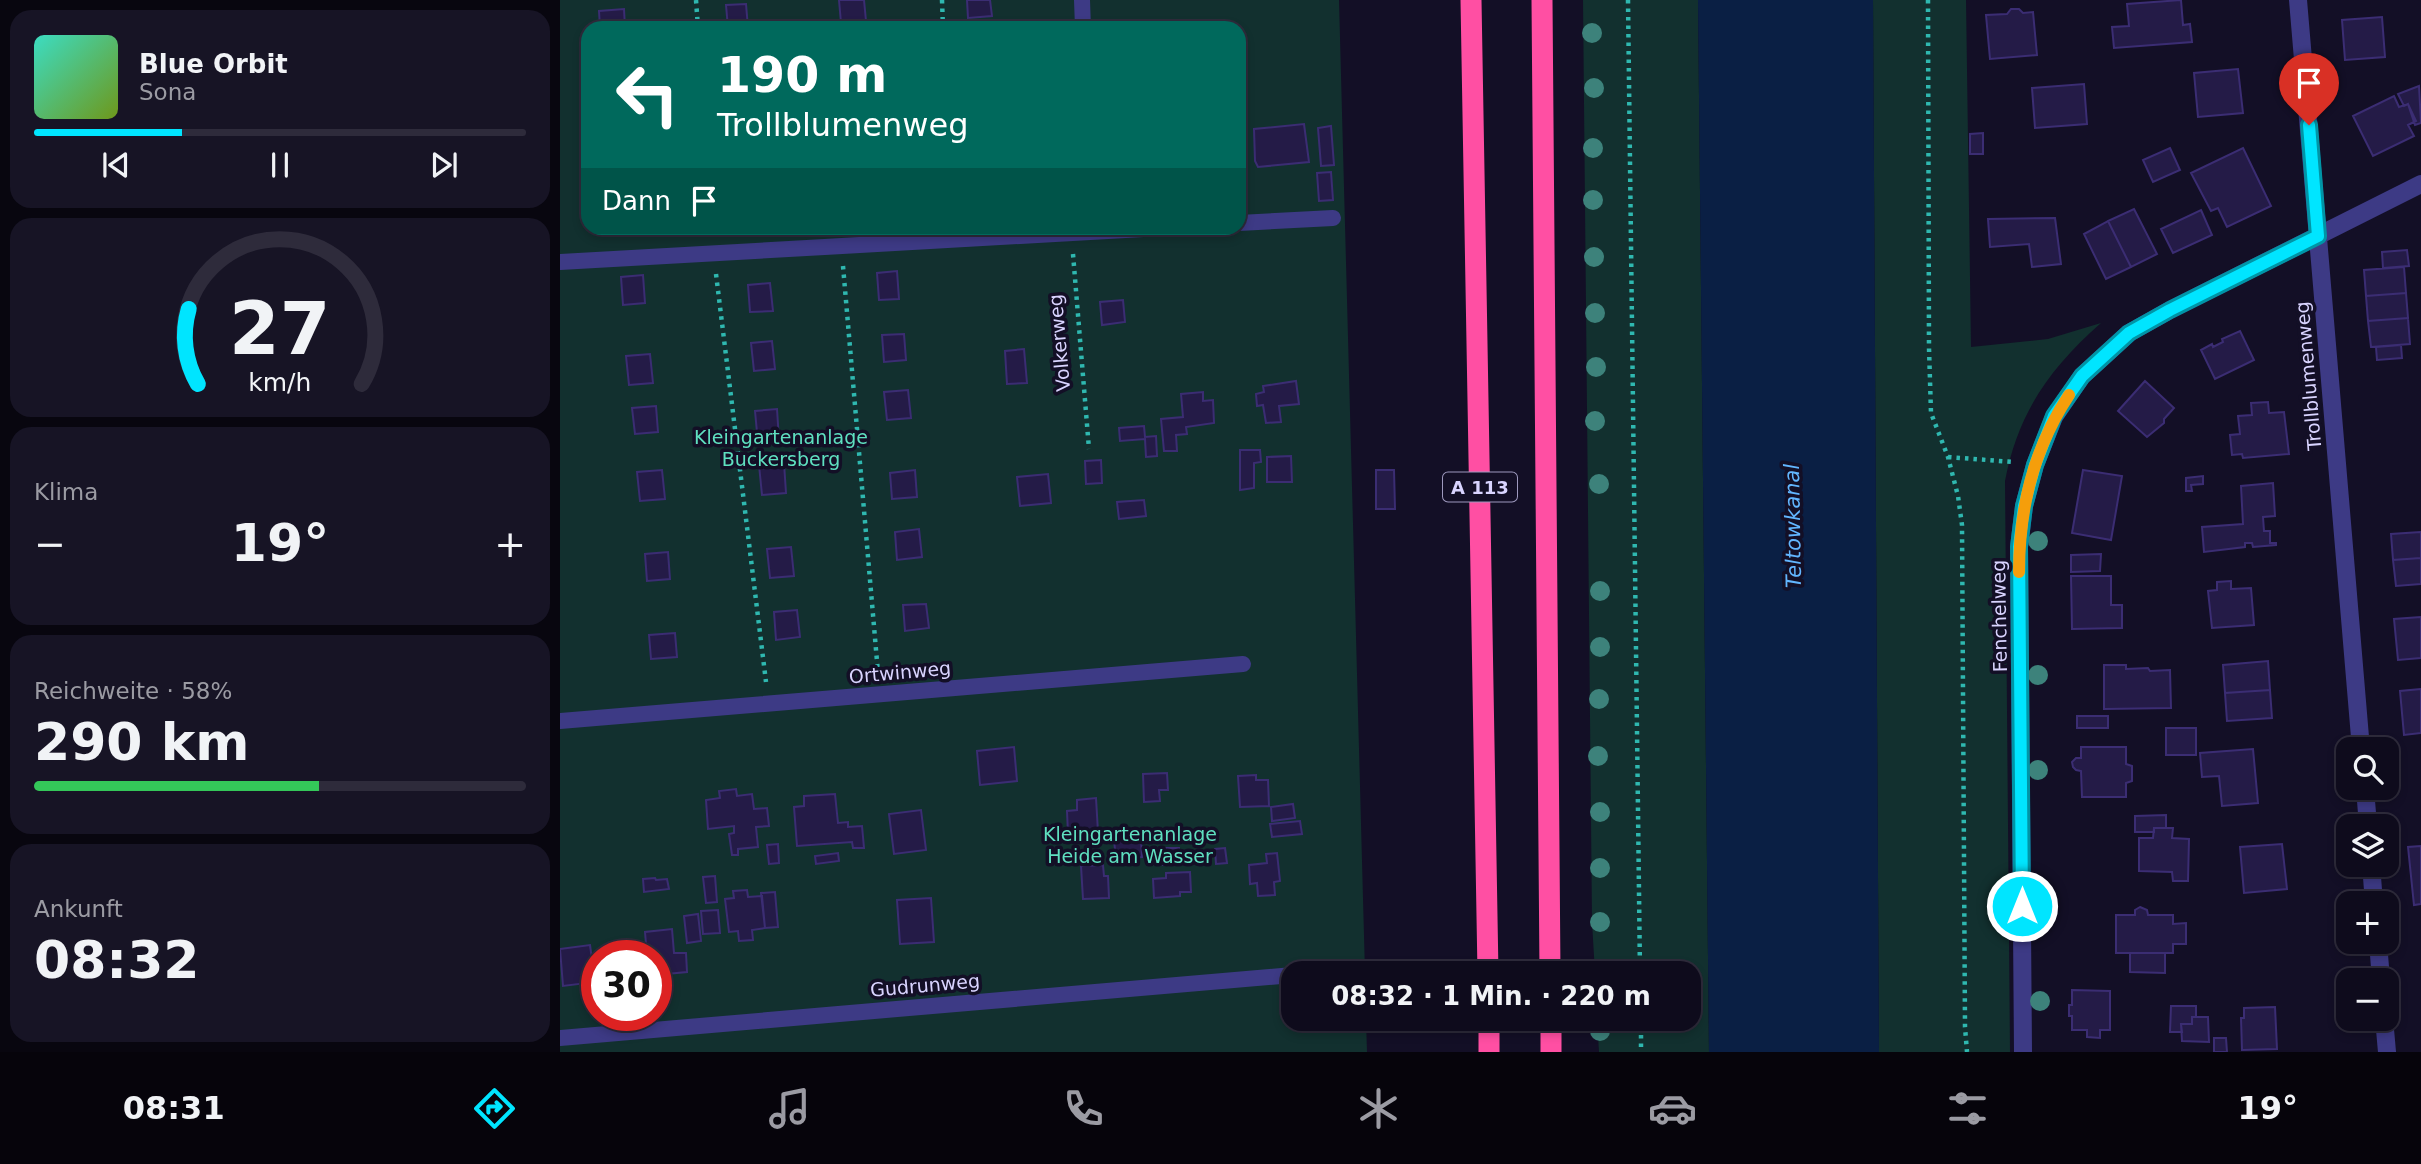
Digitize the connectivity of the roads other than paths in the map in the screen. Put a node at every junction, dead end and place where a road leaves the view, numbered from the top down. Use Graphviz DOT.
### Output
graph roads {
  1 [pos="1082,0"];
  2 [pos="1471,0"];
  3 [pos="1542,0"];
  4 [pos="2298,0"];
  5 [pos="1083,21"];
  6 [pos="2421,184"];
  7 [pos="1333,218"];
  8 [pos="1246,223"];
  9 [pos="1018,235"];
  10 [pos="2318,236"];
  11 [pos="560,262"];
  12 [pos="1243,664"];
  13 [pos="560,721"];
  14 [pos="2360,737"];
  15 [pos="1488,961"];
  16 [pos="1550,961"];
  17 [pos="1281,976"];
  18 [pos="1489,1031"];
  19 [pos="1551,1031"];
  20 [pos="2385,1031"];
  21 [pos="560,1038"];
  22 [pos="1489,1052"];
  23 [pos="1551,1052"];
  24 [pos="2023,1052"];
  25 [pos="2387,1052"];
  1 -- 5 [label="lane"];
  2 -- 15 [label="highway, A 113"];
  3 -- 16 [label="highway"];
  4 -- 10 [label="street, Trollblumenweg"];
  6 -- 10 [label="street, Fenchelweg"];
  7 -- 8 [label="lane"];
  9 -- 11 [label="lane"];
  10 -- 14 [label="street, Trollblumenweg"];
  10 -- 24 [label="street, Fenchelweg"];
  12 -- 13 [label="lane, Ortwinweg"];
  17 -- 21 [label="lane, Gudrunweg"];
  18 -- 22 [label="highway"];
  19 -- 23 [label="highway"];
  20 -- 25 [label="street"];
}
